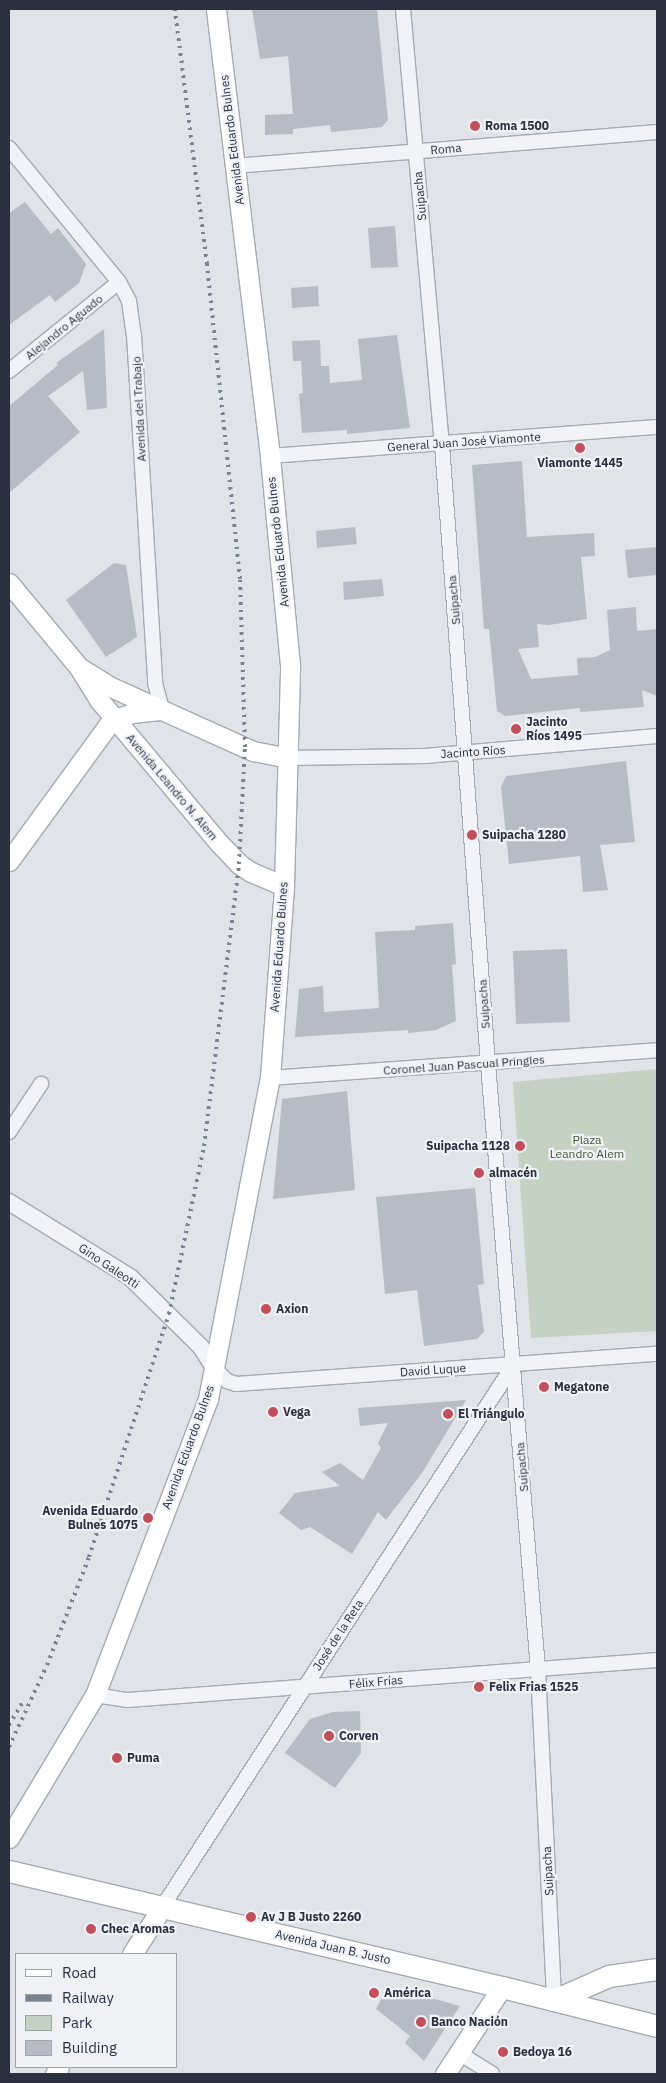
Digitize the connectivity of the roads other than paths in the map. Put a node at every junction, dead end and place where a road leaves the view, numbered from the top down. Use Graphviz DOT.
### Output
graph roads {
  1 [pos="216,9"];
  2 [pos="403,9"];
  3 [pos="657,132"];
  4 [pos="9,148"];
  5 [pos="416,152"];
  6 [pos="235,166"];
  7 [pos="119,282"];
  8 [pos="9,371"];
  9 [pos="657,427"];
  10 [pos="442,445"];
  11 [pos="270,456"];
  12 [pos="9,583"];
  13 [pos="78,666"];
  14 [pos="162,710"];
  15 [pos="115,719"];
  16 [pos="657,736"];
  17 [pos="466,752"];
  18 [pos="288,758"];
  19 [pos="9,861"];
  20 [pos="284,886"];
  21 [pos="657,1050"];
  22 [pos="488,1064"];
  23 [pos="270,1078"];
  24 [pos="41,1084"];
  25 [pos="9,1132"];
  26 [pos="9,1202"];
  27 [pos="657,1354"];
  28 [pos="514,1364"];
  29 [pos="214,1369"];
  30 [pos="657,1660"];
  31 [pos="538,1669"];
  32 [pos="304,1688"];
  33 [pos="95,1695"];
  34 [pos="9,1838"];
  35 [pos="9,1871"];
  36 [pos="163,1906"];
  37 [pos="133,1953"];
  38 [pos="657,1969"];
  39 [pos="502,1987"];
  40 [pos="554,2000"];
  41 [pos="657,2026"];
  42 [pos="459,2053"];
  43 [pos="445,2074"];
  44 [pos="492,2074"];
  1 -- 6 [label="main road, Avenida Eduardo Bulnes"];
  2 -- 5 [label="street, Suipacha"];
  3 -- 5 [label="street, Roma"];
  4 -- 7 [label="street, Avenida del Trabajo"];
  5 -- 6 [label="street, Roma"];
  5 -- 10 [label="street, Suipacha"];
  6 -- 11 [label="main road, Avenida Eduardo Bulnes"];
  7 -- 8 [label="street, Alejandro Aguado"];
  7 -- 14 [label="street, Avenida del Trabajo"];
  9 -- 10 [label="street, General Juan José Viamonte"];
  10 -- 11 [label="street, General Juan José Viamonte"];
  10 -- 17 [label="street, Suipacha"];
  11 -- 18 [label="main road, Avenida Eduardo Bulnes"];
  12 -- 13 [label="main road, Avenida Leandro N. Alem"];
  13 -- 14 [label="main road, Avenida Leandro N. Alem"];
  13 -- 15 [label="main road, Avenida Leandro N. Alem"];
  14 -- 15 [label="main road"];
  14 -- 18 [label="main road, Avenida Leandro N. Alem"];
  15 -- 19 [label="main road"];
  15 -- 20 [label="main road, Avenida Leandro N. Alem"];
  16 -- 17 [label="street, Jacinto Ríos"];
  17 -- 18 [label="street, Jacinto Ríos"];
  17 -- 22 [label="street, Suipacha"];
  18 -- 20 [label="main road, Avenida Eduardo Bulnes"];
  20 -- 23 [label="main road, Avenida Eduardo Bulnes"];
  21 -- 22 [label="street, Coronel Juan Pascual Pringles"];
  22 -- 23 [label="street, Coronel Juan Pascual Pringles"];
  22 -- 28 [label="street, Suipacha"];
  23 -- 29 [label="main road, Avenida Eduardo Bulnes"];
  24 -- 25 [label="street"];
  26 -- 29 [label="street, Gino Galeotti"];
  27 -- 28 [label="street, David Luque"];
  28 -- 29 [label="street, David Luque"];
  28 -- 31 [label="street, Suipacha"];
  28 -- 32 [label="street, José de la Reta"];
  29 -- 33 [label="main road, Avenida Eduardo Bulnes"];
  30 -- 31 [label="street, Félix Frías"];
  31 -- 32 [label="street, Félix Frías"];
  31 -- 40 [label="street, Suipacha"];
  32 -- 33 [label="street, Félix Frías"];
  32 -- 36 [label="street, José de la Reta"];
  33 -- 34 [label="main road, Avenida Eduardo Bulnes"];
  35 -- 36 [label="main road, Avenida Juan B. Justo"];
  36 -- 37 [label="main road"];
  36 -- 39 [label="main road, Avenida Juan B. Justo"];
  38 -- 40 [label="main road"];
  39 -- 40 [label="main road, Avenida Juan B. Justo"];
  39 -- 42 [label="main road"];
  40 -- 41 [label="main road, Avenida Juan B. Justo"];
  42 -- 43 [label="main road"];
  42 -- 44 [label="street"];
}
